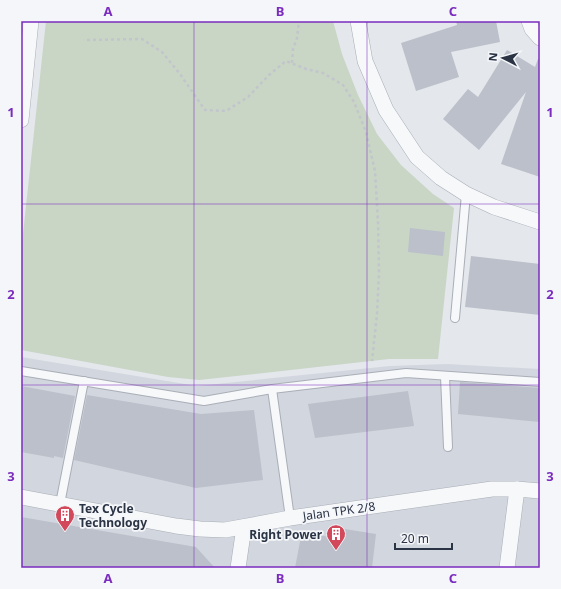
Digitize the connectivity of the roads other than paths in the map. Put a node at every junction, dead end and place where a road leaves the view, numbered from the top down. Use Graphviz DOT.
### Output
graph roads {
  1 [pos="358,21"];
  2 [pos="529,21"];
  3 [pos="27,30"];
  4 [pos="540,38"];
  5 [pos="21,120"];
  6 [pos="466,194"];
  7 [pos="540,222"];
  8 [pos="455,318"];
  9 [pos="21,371"];
  10 [pos="446,376"];
  11 [pos="84,381"];
  12 [pos="540,382"];
  13 [pos="272,389"];
  14 [pos="448,447"];
  15 [pos="517,489"];
  16 [pos="540,491"];
  17 [pos="21,497"];
  18 [pos="60,504"];
  19 [pos="290,518"];
  20 [pos="244,527"];
  21 [pos="238,568"];
  22 [pos="507,568"];
  1 -- 6 [label="street"];
  2 -- 4 [label="street"];
  3 -- 5 [label="street"];
  6 -- 7 [label="street"];
  6 -- 8 [label="lane"];
  9 -- 11 [label="lane"];
  10 -- 12 [label="lane"];
  10 -- 13 [label="lane"];
  10 -- 14 [label="lane"];
  11 -- 13 [label="lane"];
  11 -- 18 [label="lane"];
  13 -- 19 [label="lane"];
  15 -- 16 [label="street, Jalan TPK 2/8"];
  15 -- 19 [label="street, Jalan TPK 2/8"];
  15 -- 22 [label="street"];
  17 -- 18 [label="street, Jalan TPK 2/8"];
  18 -- 20 [label="street, Jalan TPK 2/8"];
  19 -- 20 [label="street, Jalan TPK 2/8"];
  20 -- 21 [label="street"];
}
